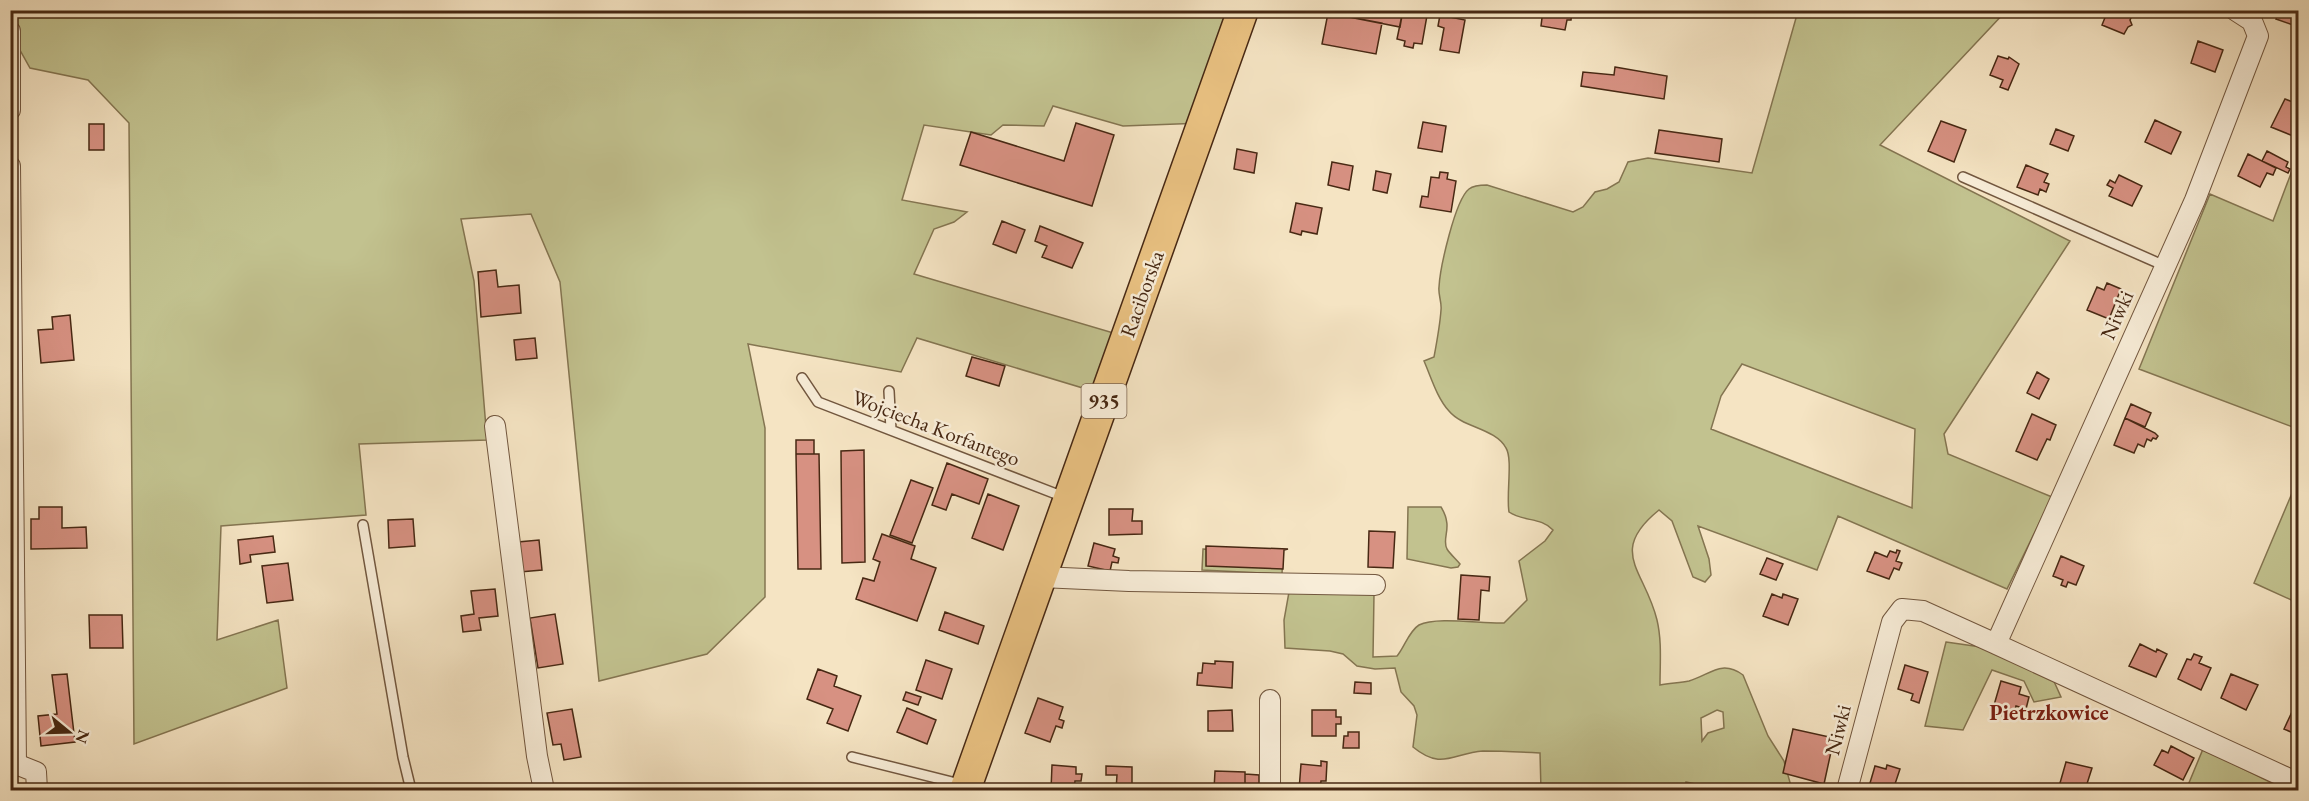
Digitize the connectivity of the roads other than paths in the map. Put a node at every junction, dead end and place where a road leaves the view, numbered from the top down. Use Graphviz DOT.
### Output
graph roads {
  1 [pos="1243,10"];
  2 [pos="2235,10"];
  3 [pos="10,31"];
  4 [pos="10,110"];
  5 [pos="10,166"];
  6 [pos="1963,177"];
  7 [pos="2165,266"];
  8 [pos="802,378"];
  9 [pos="889,391"];
  10 [pos="495,426"];
  11 [pos="891,430"];
  12 [pos="1069,499"];
  13 [pos="363,525"];
  14 [pos="1041,577"];
  15 [pos="1374,585"];
  16 [pos="1996,644"];
  17 [pos="1270,700"];
  18 [pos="852,757"];
  19 [pos="13,764"];
  20 [pos="2298,783"];
  21 [pos="966,788"];
  22 [pos="37,790"];
  23 [pos="411,790"];
  24 [pos="544,790"];
  25 [pos="1270,790"];
  26 [pos="1847,790"];
  1 -- 12 [label="main road, Raciborska / 935"];
  2 -- 7 [label="street, Niwki"];
  3 -- 4 [label="street"];
  5 -- 19 [label="street"];
  6 -- 7 [label="lane"];
  7 -- 16 [label="street, Niwki"];
  8 -- 11 [label="lane, Wojciecha Korfantego"];
  9 -- 11 [label="lane"];
  10 -- 24 [label="street"];
  11 -- 12 [label="lane, Wojciecha Korfantego"];
  12 -- 14 [label="main road, Raciborska / 935"];
  13 -- 23 [label="lane"];
  14 -- 15 [label="street"];
  14 -- 21 [label="main road, Raciborska / 935"];
  16 -- 20 [label="street, Niwki"];
  16 -- 26 [label="street, Niwki"];
  17 -- 25 [label="street"];
  18 -- 21 [label="lane, Raciborska"];
  19 -- 22 [label="street"];
}
